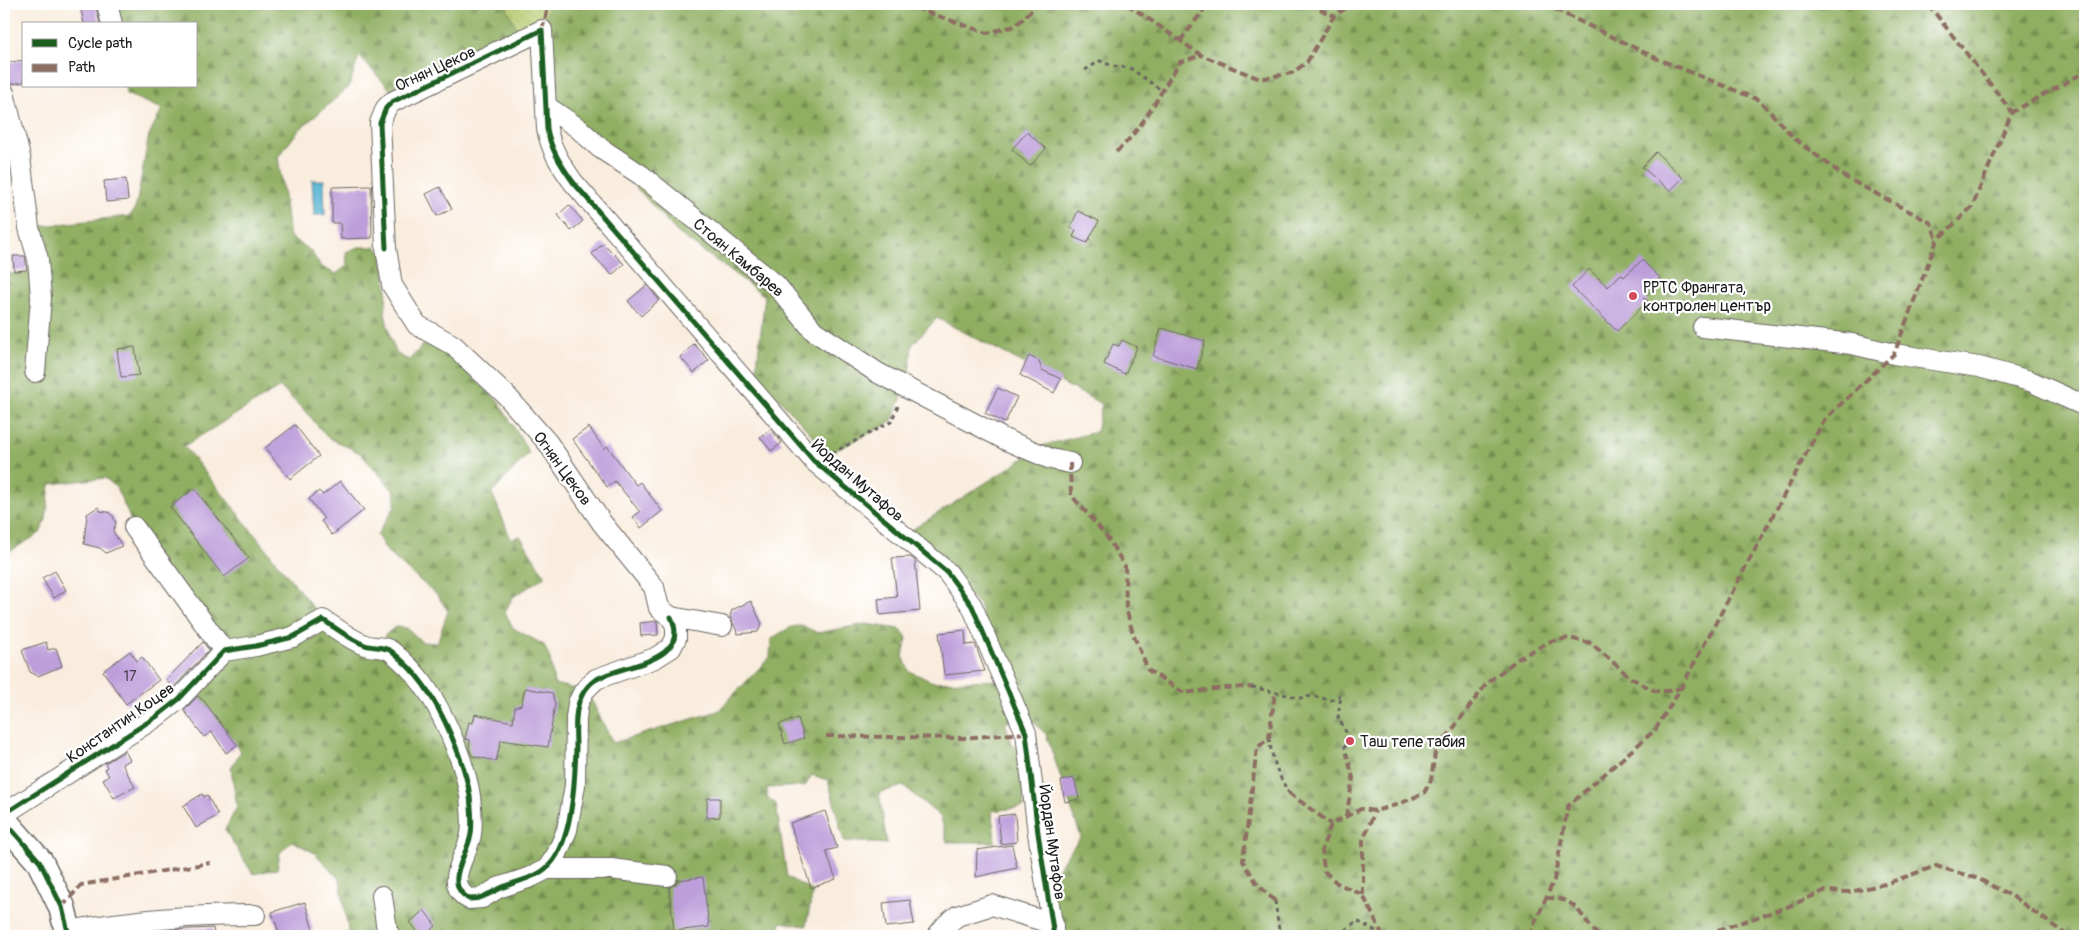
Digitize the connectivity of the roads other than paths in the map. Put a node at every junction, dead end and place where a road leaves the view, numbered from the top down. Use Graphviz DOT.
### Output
graph roads {
  1 [pos="107,4"];
  2 [pos="112,22"];
  3 [pos="542,30"];
  4 [pos="4,93"];
  5 [pos="546,106"];
  6 [pos="1703,327"];
  7 [pos="35,372"];
  8 [pos="2085,406"];
  9 [pos="1070,463"];
  10 [pos="134,527"];
  11 [pos="671,617"];
  12 [pos="722,626"];
  13 [pos="224,651"];
  14 [pos="4,814"];
  15 [pos="4,821"];
  16 [pos="547,868"];
  17 [pos="667,876"];
  18 [pos="382,896"];
  19 [pos="255,914"];
  20 [pos="1053,930"];
  21 [pos="69,934"];
  22 [pos="390,936"];
  23 [pos="937,936"];
  1 -- 2 [label="street"];
  3 -- 5 [label="street, Йордан Мутафов"];
  3 -- 11 [label="street, Огнян Цеков"];
  4 -- 7 [label="street"];
  5 -- 9 [label="street, Стоян Камбарев"];
  5 -- 20 [label="street, Йордан Мутафов"];
  6 -- 8 [label="street"];
  10 -- 13 [label="street"];
  11 -- 12 [label="street"];
  11 -- 16 [label="street"];
  13 -- 14 [label="street, Константин Коцев"];
  13 -- 16 [label="street"];
  15 -- 21 [label="main road"];
  16 -- 17 [label="street"];
  18 -- 22 [label="street"];
  19 -- 21 [label="street"];
  20 -- 23 [label="street"];
}
